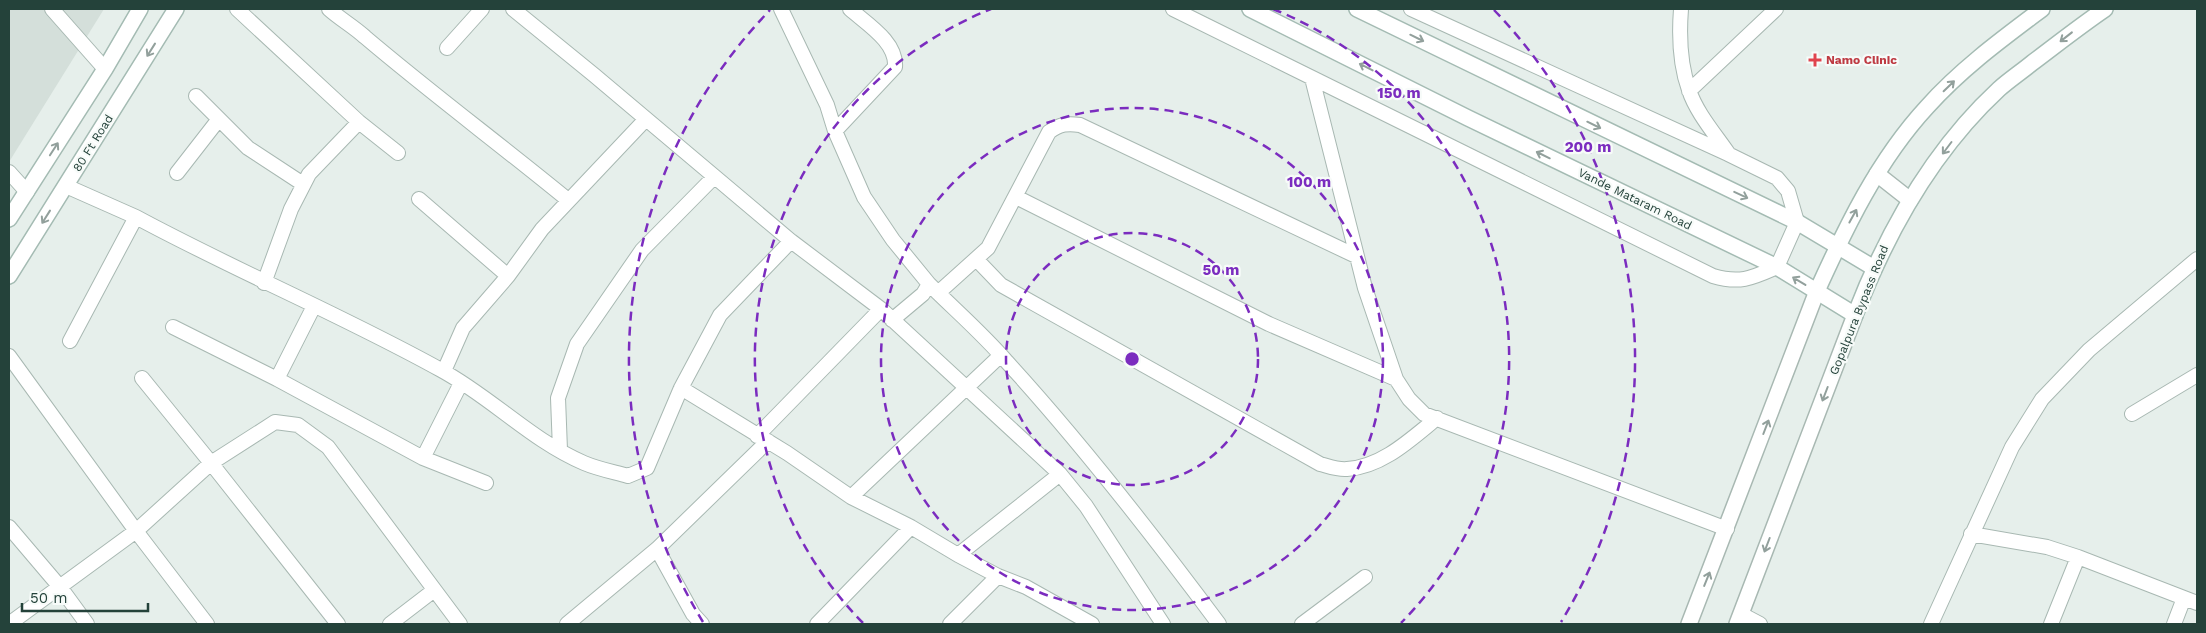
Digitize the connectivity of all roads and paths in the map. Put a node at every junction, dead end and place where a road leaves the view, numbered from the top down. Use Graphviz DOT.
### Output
graph roads {
  1 [pos="52,9"];
  2 [pos="140,9"];
  3 [pos="176,9"];
  4 [pos="237,9"];
  5 [pos="329,9"];
  6 [pos="482,9"];
  7 [pos="513,9"];
  8 [pos="781,9"];
  9 [pos="850,9"];
  10 [pos="1173,9"];
  11 [pos="1250,9"];
  12 [pos="1357,9"];
  13 [pos="1411,9"];
  14 [pos="1681,9"];
  15 [pos="1776,9"];
  16 [pos="2042,9"];
  17 [pos="2105,9"];
  18 [pos="447,48"];
  19 [pos="105,69"];
  20 [pos="1312,78"];
  21 [pos="1689,91"];
  22 [pos="196,96"];
  23 [pos="219,119"];
  24 [pos="646,119"];
  25 [pos="359,122"];
  26 [pos="835,131"];
  27 [pos="398,153"];
  28 [pos="1728,154"];
  29 [pos="9,172"];
  30 [pos="177,173"];
  31 [pos="1877,174"];
  32 [pos="714,177"];
  33 [pos="303,184"];
  34 [pos="66,186"];
  35 [pos="27,192"];
  36 [pos="1016,197"];
  37 [pos="419,199"];
  38 [pos="568,200"];
  39 [pos="1910,200"];
  40 [pos="136,217"];
  41 [pos="9,219"];
  42 [pos="1796,222"];
  43 [pos="791,241"];
  44 [pos="1837,245"];
  45 [pos="1356,256"];
  46 [pos="2197,259"];
  47 [pos="977,260"];
  48 [pos="1777,267"];
  49 [pos="1874,268"];
  50 [pos="9,276"];
  51 [pos="508,276"];
  52 [pos="264,282"];
  53 [pos="934,288"];
  54 [pos="1817,292"];
  55 [pos="314,306"];
  56 [pos="881,308"];
  57 [pos="1855,315"];
  58 [pos="892,320"];
  59 [pos="173,327"];
  60 [pos="70,341"];
  61 [pos="1000,354"];
  62 [pos="9,356"];
  63 [pos="444,371"];
  64 [pos="2197,375"];
  65 [pos="142,378"];
  66 [pos="277,378"];
  67 [pos="1396,379"];
  68 [pos="461,382"];
  69 [pos="681,388"];
  70 [pos="966,388"];
  71 [pos="2132,414"];
  72 [pos="1437,418"];
  73 [pos="762,438"];
  74 [pos="560,450"];
  75 [pos="423,458"];
  76 [pos="212,463"];
  77 [pos="1060,474"];
  78 [pos="486,483"];
  79 [pos="850,497"];
  80 [pos="9,527"];
  81 [pos="911,527"];
  82 [pos="1727,529"];
  83 [pos="136,531"];
  84 [pos="1971,534"];
  85 [pos="657,549"];
  86 [pos="958,555"];
  87 [pos="2078,557"];
  88 [pos="998,576"];
  89 [pos="1365,577"];
  90 [pos="60,587"];
  91 [pos="433,591"];
  92 [pos="2191,600"];
  93 [pos="1739,619"];
  94 [pos="9,624"];
  95 [pos="87,624"];
  96 [pos="207,624"];
  97 [pos="338,624"];
  98 [pos="390,624"];
  99 [pos="460,624"];
  100 [pos="567,624"];
  101 [pos="702,624"];
  102 [pos="817,624"];
  103 [pos="950,624"];
  104 [pos="1092,624"];
  105 [pos="1162,624"];
  106 [pos="1219,624"];
  107 [pos="1302,624"];
  108 [pos="1689,624"];
  109 [pos="1760,624"];
  110 [pos="1930,624"];
  111 [pos="2051,624"];
  112 [pos="2174,624"];
  1 -- 19 [label="street"];
  2 -- 19 [label="main road"];
  3 -- 34 [label="main road, 80 Ft Road, one-way"];
  4 -- 25 [label="street"];
  5 -- 38 [label="street"];
  6 -- 18 [label="street"];
  7 -- 24 [label="street"];
  8 -- 26 [label="street"];
  9 -- 26 [label="street"];
  10 -- 20 [label="street"];
  48 -- 11 [label="main road, Vande Mataram Road, one-way"];
  12 -- 42 [label="main road, one-way"];
  13 -- 28 [label="street"];
  14 -- 21 [label="street"];
  15 -- 21 [label="street"];
  31 -- 16 [label="main road, one-way"];
  17 -- 39 [label="main road, Gopalpura Bypass Road, one-way"];
  35 -- 19 [label="main road, one-way"];
  20 -- 45 [label="street"];
  20 -- 48 [label="street"];
  21 -- 28 [label="street"];
  22 -- 23 [label="street"];
  23 -- 30 [label="street"];
  23 -- 33 [label="street"];
  24 -- 32 [label="street"];
  24 -- 38 [label="street"];
  25 -- 27 [label="street"];
  25 -- 33 [label="street"];
  26 -- 53 [label="street"];
  28 -- 42 [label="street"];
  29 -- 35 [label="street"];
  31 -- 39 [label="main road"];
  44 -- 31 [label="main road, one-way"];
  32 -- 43 [label="street"];
  32 -- 74 [label="street"];
  33 -- 52 [label="street"];
  34 -- 40 [label="street"];
  34 -- 50 [label="main road, 80 Ft Road, one-way"];
  35 -- 41 [label="main road"];
  36 -- 45 [label="street"];
  36 -- 47 [label="street"];
  36 -- 67 [label="street"];
  37 -- 51 [label="street"];
  38 -- 51 [label="street"];
  39 -- 49 [label="main road, Gopalpura Bypass Road"];
  40 -- 52 [label="street"];
  40 -- 60 [label="street"];
  42 -- 44 [label="main road"];
  42 -- 48 [label="street"];
  43 -- 56 [label="street"];
  43 -- 69 [label="street"];
  44 -- 49 [label="main road"];
  44 -- 54 [label="main road"];
  45 -- 67 [label="street"];
  46 -- 84 [label="street"];
  47 -- 53 [label="street"];
  47 -- 72 [label="street"];
  54 -- 48 [label="main road, Vande Mataram Road, one-way"];
  49 -- 57 [label="main road, Gopalpura Bypass Road"];
  51 -- 63 [label="street"];
  52 -- 55 [label="street"];
  53 -- 58 [label="street"];
  53 -- 61 [label="street"];
  54 -- 57 [label="main road, Vande Mataram Road"];
  82 -- 54 [label="main road, one-way"];
  55 -- 63 [label="street"];
  55 -- 66 [label="street"];
  56 -- 58 [label="street"];
  56 -- 73 [label="street"];
  57 -- 93 [label="main road, Gopalpura Bypass Road, one-way"];
  58 -- 70 [label="street"];
  59 -- 66 [label="street"];
  61 -- 70 [label="street"];
  61 -- 106 [label="street"];
  62 -- 83 [label="street"];
  63 -- 68 [label="street"];
  64 -- 71 [label="street"];
  65 -- 76 [label="street"];
  66 -- 75 [label="street"];
  67 -- 72 [label="street"];
  68 -- 74 [label="street"];
  68 -- 75 [label="street"];
  69 -- 73 [label="street"];
  69 -- 74 [label="street"];
  70 -- 77 [label="street"];
  70 -- 79 [label="street"];
  72 -- 82 [label="street"];
  73 -- 79 [label="street"];
  73 -- 85 [label="street"];
  75 -- 78 [label="street"];
  76 -- 83 [label="street"];
  76 -- 91 [label="street"];
  76 -- 97 [label="street"];
  77 -- 86 [label="street"];
  77 -- 105 [label="street"];
  79 -- 81 [label="street"];
  80 -- 90 [label="street"];
  81 -- 86 [label="street"];
  81 -- 102 [label="street"];
  108 -- 82 [label="main road, one-way"];
  83 -- 90 [label="street"];
  83 -- 96 [label="street"];
  84 -- 87 [label="street"];
  84 -- 110 [label="street"];
  85 -- 100 [label="street"];
  85 -- 101 [label="street"];
  86 -- 88 [label="street"];
  87 -- 92 [label="street"];
  87 -- 111 [label="street"];
  88 -- 103 [label="street"];
  88 -- 104 [label="street"];
  89 -- 107 [label="street"];
  90 -- 94 [label="street"];
  90 -- 95 [label="street"];
  91 -- 98 [label="street"];
  91 -- 99 [label="street"];
  92 -- 112 [label="street"];
  93 -- 109 [label="street"];
}
